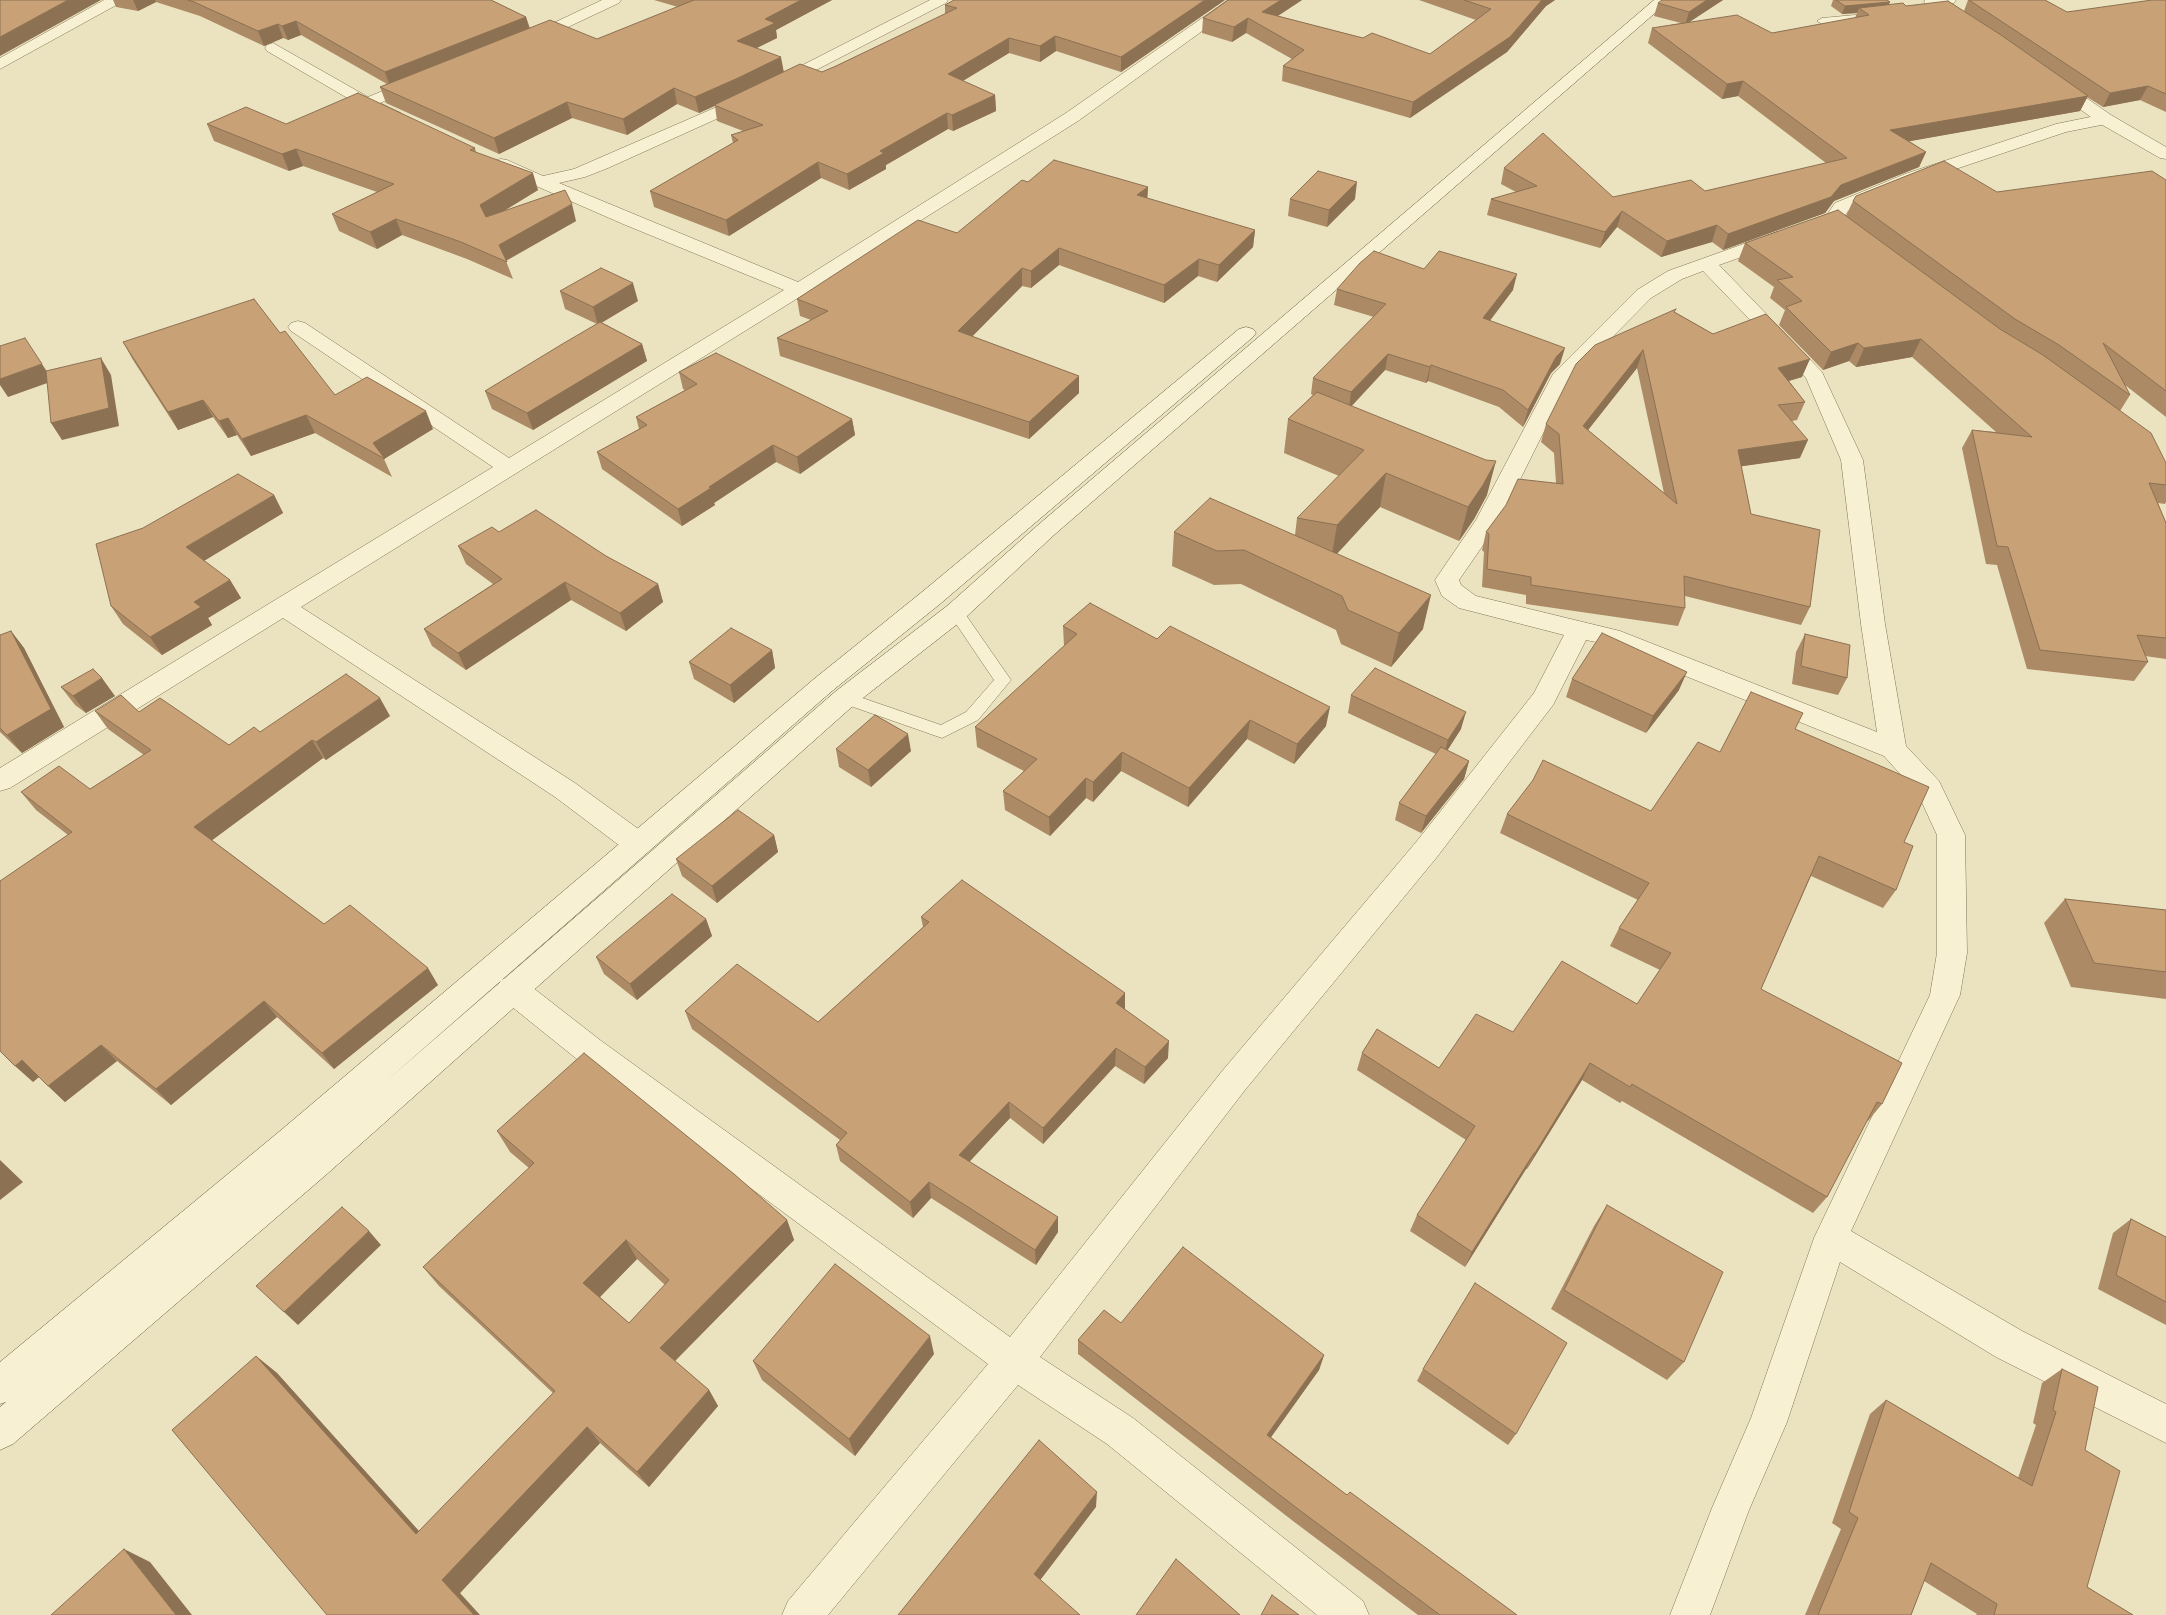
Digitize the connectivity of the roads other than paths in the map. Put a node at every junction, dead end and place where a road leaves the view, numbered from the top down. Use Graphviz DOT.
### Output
graph roads {
  1 [pos="115,0"];
  2 [pos="614,0"];
  3 [pos="941,0"];
  4 [pos="1238,0"];
  5 [pos="1641,0"];
  6 [pos="1663,0"];
  7 [pos="1888,14"];
  8 [pos="1822,21"];
  9 [pos="530,23"];
  10 [pos="548,31"];
  11 [pos="515,46"];
  12 [pos="273,48"];
  13 [pos="0,64"];
  14 [pos="2040,73"];
  15 [pos="430,77"];
  16 [pos="367,103"];
  17 [pos="2105,118"];
  18 [pos="410,123"];
  19 [pos="2166,154"];
  20 [pos="489,159"];
  21 [pos="543,181"];
  22 [pos="1397,217"];
  23 [pos="1832,219"];
  24 [pos="1870,246"];
  25 [pos="1706,263"];
  26 [pos="799,289"];
  27 [pos="298,328"];
  28 [pos="509,468"];
  29 [pos="284,607"];
  30 [pos="956,612"];
  31 [pos="1579,630"];
  32 [pos="845,698"];
  33 [pos="1893,750"];
  34 [pos="0,782"];
  35 [pos="638,844"];
  36 [pos="512,989"];
  37 [pos="1830,1238"];
  38 [pos="1014,1361"];
  39 [pos="0,1386"];
  40 [pos="2166,1424"];
  41 [pos="0,1431"];
  42 [pos="802,1615"];
  43 [pos="1349,1615"];
  44 [pos="1690,1615"];
  1 -- 13 [label="street"];
  2 -- 10 [label="street"];
  3 -- 21 [label="street"];
  4 -- 26 [label="street"];
  5 -- 22 [label="street"];
  6 -- 22 [label="street"];
  7 -- 8 [label="lane"];
  9 -- 10 [label="street"];
  10 -- 11 [label="street"];
  12 -- 16 [label="street"];
  14 -- 17 [label="street"];
  15 -- 16 [label="street"];
  16 -- 18 [label="street"];
  17 -- 19 [label="street"];
  17 -- 23 [label="street"];
  20 -- 21 [label="street"];
  21 -- 26 [label="street"];
  22 -- 30 [label="street"];
  22 -- 35 [label="street"];
  23 -- 24 [label="street"];
  23 -- 25 [label="street"];
  25 -- 31 [label="street"];
  25 -- 33 [label="street"];
  26 -- 28 [label="street"];
  27 -- 28 [label="street"];
  28 -- 29 [label="street"];
  29 -- 34 [label="street"];
  29 -- 35 [label="street"];
  30 -- 32 [label="street"];
  30 -- 32 [label="lane"];
  31 -- 33 [label="street"];
  31 -- 38 [label="street"];
  32 -- 36 [label="street"];
  33 -- 37 [label="street"];
  35 -- 39 [label="street"];
  36 -- 38 [label="street"];
  36 -- 41 [label="street"];
  37 -- 40 [label="street"];
  37 -- 44 [label="street"];
  38 -- 42 [label="street"];
  38 -- 43 [label="street"];
}
